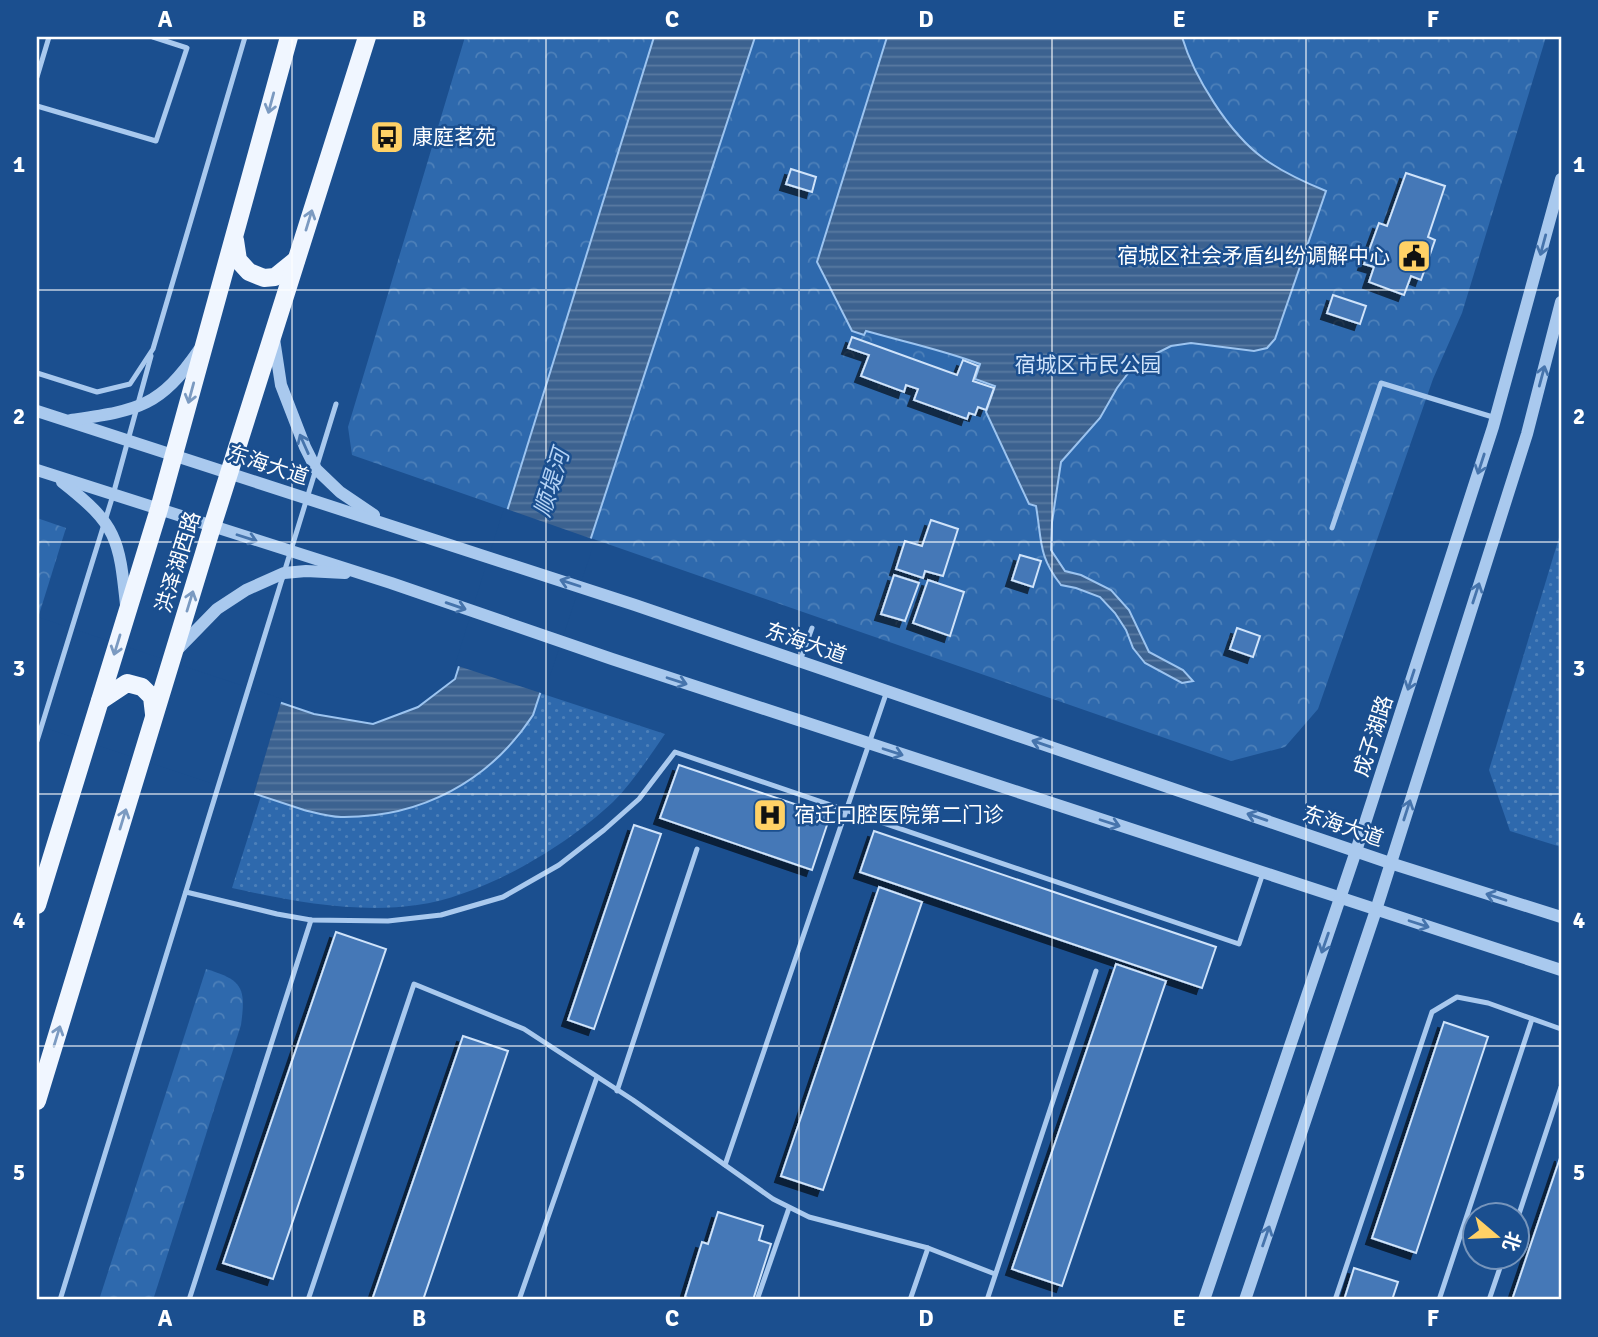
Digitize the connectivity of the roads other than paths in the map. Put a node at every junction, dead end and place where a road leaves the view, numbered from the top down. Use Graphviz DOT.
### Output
graph roads {
  1 [pos="49,37"];
  2 [pos="153,37"];
  3 [pos="245,37"];
  4 [pos="289,37"];
  5 [pos="367,37"];
  6 [pos="37,77"];
  7 [pos="37,106"];
  8 [pos="1561,179"];
  9 [pos="235,236"];
  10 [pos="297,260"];
  11 [pos="1561,302"];
  12 [pos="273,335"];
  13 [pos="207,338"];
  14 [pos="153,349"];
  15 [pos="37,373"];
  16 [pos="336,404"];
  17 [pos="137,408"];
  18 [pos="37,411"];
  19 [pos="1496,418"];
  20 [pos="66,420"];
  21 [pos="128,440"];
  22 [pos="174,455"];
  23 [pos="37,470"];
  24 [pos="316,470"];
  25 [pos="230,472"];
  26 [pos="54,475"];
  27 [pos="113,495"];
  28 [pos="307,498"];
  29 [pos="159,509"];
  30 [pos="105,520"];
  31 [pos="386,523"];
  32 [pos="212,527"];
  33 [pos="1332,528"];
  34 [pos="291,551"];
  35 [pos="284,573"];
  36 [pos="362,574"];
  37 [pos="127,612"];
  38 [pos="812,628"];
  39 [pos="174,653"];
  40 [pos="800,661"];
  41 [pos="887,691"];
  42 [pos="100,701"];
  43 [pos="154,717"];
  44 [pos="37,741"];
  45 [pos="869,744"];
  46 [pos="846,810"];
  47 [pos="697,849"];
  48 [pos="1356,851"];
  49 [pos="1390,863"];
  50 [pos="1263,873"];
  51 [pos="186,892"];
  52 [pos="1339,899"];
  53 [pos="37,905"];
  54 [pos="1376,910"];
  55 [pos="1561,917"];
  56 [pos="312,920"];
  57 [pos="1561,970"];
  58 [pos="1096,971"];
  59 [pos="1532,1019"];
  60 [pos="1561,1029"];
  61 [pos="597,1077"];
  62 [pos="1561,1087"];
  63 [pos="617,1091"];
  64 [pos="37,1101"];
  65 [pos="725,1165"];
  66 [pos="1523,1200"];
  67 [pos="789,1208"];
  68 [pos="928,1248"];
  69 [pos="1499,1270"];
  70 [pos="995,1275"];
  71 [pos="60,1300"];
  72 [pos="189,1300"];
  73 [pos="308,1300"];
  74 [pos="519,1300"];
  75 [pos="757,1300"];
  76 [pos="910,1300"];
  77 [pos="987,1300"];
  78 [pos="1203,1300"];
  79 [pos="1245,1300"];
  80 [pos="1335,1300"];
  81 [pos="1439,1300"];
  82 [pos="1489,1300"];
  1 -- 6 [label="lane"];
  2 -- 7 [label="lane"];
  3 -- 14 [label="lane"];
  4 -- 9 [label="main road, 洪泽湖西路, one-way"];
  10 -- 5 [label="main road, 洪泽湖西路, one-way"];
  8 -- 19 [label="street, 成子湖路, one-way"];
  9 -- 10 [label="main road"];
  9 -- 13 [label="main road, 洪泽湖西路"];
  10 -- 12 [label="main road, 洪泽湖西路"];
  49 -- 11 [label="street, one-way"];
  24 -- 12 [label="street, one-way"];
  12 -- 25 [label="main road, 洪泽湖西路"];
  13 -- 17 [label="street"];
  13 -- 22 [label="main road, 洪泽湖西路, one-way"];
  14 -- 15 [label="lane"];
  14 -- 17 [label="lane"];
  16 -- 24 [label="lane"];
  17 -- 20 [label="street"];
  17 -- 21 [label="lane"];
  18 -- 20 [label="street, 东海大道"];
  19 -- 33 [label="lane"];
  19 -- 48 [label="street, 成子湖路, one-way"];
  20 -- 21 [label="street, 东海大道"];
  21 -- 22 [label="street, 东海大道"];
  21 -- 27 [label="lane"];
  22 -- 25 [label="street, 东海大道"];
  22 -- 29 [label="main road, 洪泽湖西路"];
  23 -- 26 [label="street"];
  24 -- 28 [label="lane"];
  24 -- 31 [label="street"];
  25 -- 28 [label="street, 东海大道"];
  25 -- 32 [label="main road, 洪泽湖西路"];
  26 -- 27 [label="street"];
  26 -- 30 [label="street"];
  27 -- 29 [label="street"];
  27 -- 30 [label="lane"];
  28 -- 31 [label="street, 东海大道"];
  28 -- 34 [label="lane"];
  29 -- 32 [label="street"];
  29 -- 37 [label="main road, 洪泽湖西路"];
  30 -- 37 [label="street"];
  30 -- 44 [label="lane"];
  40 -- 31 [label="street, 东海大道, one-way"];
  32 -- 34 [label="street, one-way"];
  39 -- 32 [label="main road, 洪泽湖西路, one-way"];
  34 -- 35 [label="lane"];
  34 -- 36 [label="street"];
  35 -- 36 [label="street"];
  35 -- 39 [label="street"];
  35 -- 51 [label="lane"];
  36 -- 45 [label="street, one-way"];
  37 -- 42 [label="main road, 洪泽湖西路, one-way"];
  38 -- 40 [label="lane"];
  39 -- 43 [label="main road, 洪泽湖西路"];
  40 -- 41 [label="street, 东海大道"];
  41 -- 45 [label="lane"];
  48 -- 41 [label="street, 东海大道, one-way"];
  42 -- 43 [label="main road"];
  42 -- 53 [label="main road, 洪泽湖西路"];
  64 -- 43 [label="main road, 洪泽湖西路, one-way"];
  45 -- 46 [label="lane"];
  45 -- 50 [label="street, one-way"];
  46 -- 50 [label="lane"];
  46 -- 56 [label="lane"];
  46 -- 65 [label="lane"];
  47 -- 63 [label="lane"];
  48 -- 49 [label="street, 东海大道"];
  48 -- 52 [label="street, 成子湖路"];
  49 -- 54 [label="street"];
  55 -- 49 [label="street, 东海大道, one-way"];
  50 -- 52 [label="street"];
  51 -- 56 [label="lane"];
  51 -- 71 [label="lane"];
  52 -- 54 [label="street"];
  52 -- 78 [label="street, 成子湖路, one-way"];
  54 -- 57 [label="street, one-way"];
  79 -- 54 [label="street, one-way"];
  56 -- 72 [label="lane"];
  58 -- 70 [label="lane"];
  59 -- 60 [label="lane"];
  59 -- 80 [label="lane"];
  59 -- 81 [label="lane"];
  61 -- 63 [label="lane"];
  61 -- 73 [label="lane"];
  61 -- 74 [label="lane"];
  62 -- 66 [label="lane"];
  63 -- 65 [label="lane"];
  65 -- 67 [label="lane"];
  67 -- 68 [label="lane"];
  67 -- 75 [label="lane"];
  68 -- 70 [label="lane"];
  68 -- 76 [label="lane"];
  69 -- 82 [label="lane"];
  70 -- 77 [label="lane"];
}
